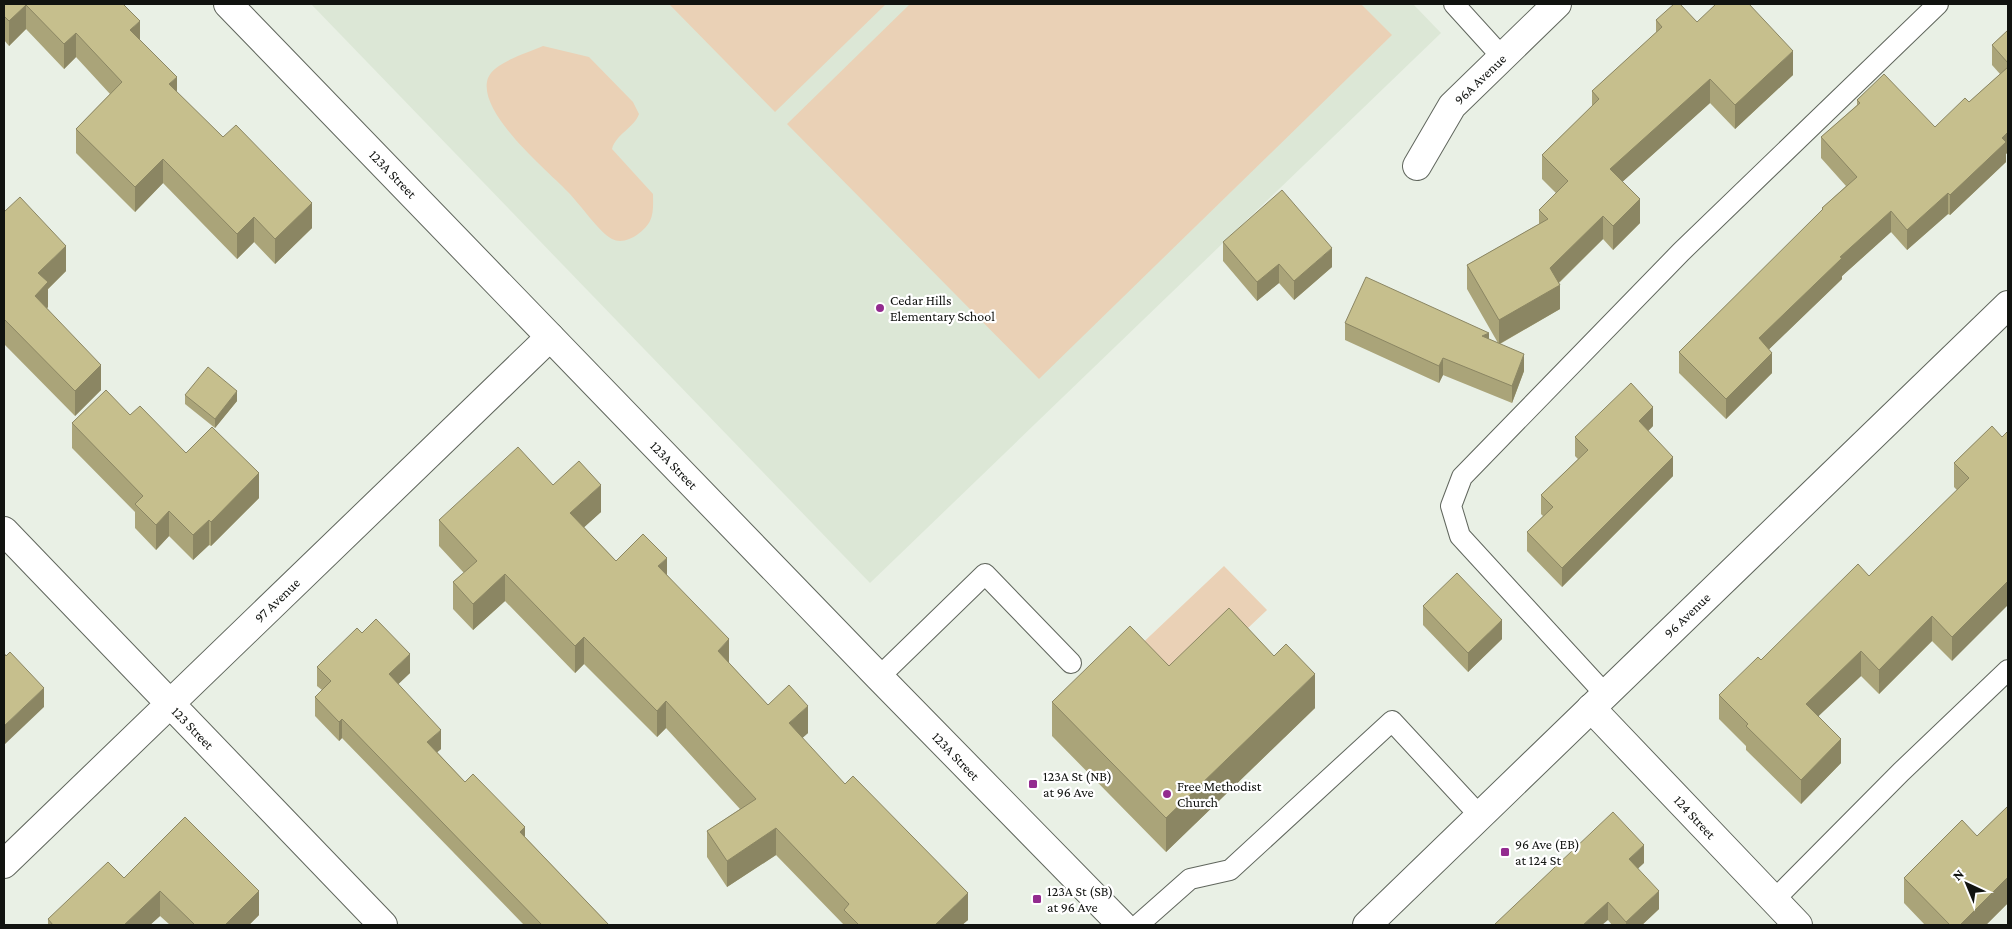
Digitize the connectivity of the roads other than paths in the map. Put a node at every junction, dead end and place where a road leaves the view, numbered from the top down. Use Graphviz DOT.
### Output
graph roads {
  1 [pos="228,4"];
  2 [pos="1454,4"];
  3 [pos="1557,4"];
  4 [pos="1938,4"];
  5 [pos="1503,58"];
  6 [pos="1417,166"];
  7 [pos="2008,305"];
  8 [pos="550,337"];
  9 [pos="4,531"];
  10 [pos="1071,663"];
  11 [pos="2008,670"];
  12 [pos="878,677"];
  13 [pos="1598,701"];
  14 [pos="169,704"];
  15 [pos="1480,816"];
  16 [pos="4,864"];
  17 [pos="1774,900"];
  18 [pos="383,925"];
  19 [pos="1122,925"];
  20 [pos="1138,925"];
  21 [pos="1367,925"];
  22 [pos="1798,925"];
  1 -- 8 [label="street, 123A Street"];
  2 -- 5 [label="lane"];
  3 -- 5 [label="street, 96A Avenue"];
  4 -- 13 [label="lane"];
  5 -- 6 [label="street, 96A Avenue"];
  7 -- 13 [label="street, 96 Avenue"];
  8 -- 12 [label="street, 123A Street"];
  8 -- 14 [label="street, 97 Avenue"];
  9 -- 14 [label="street, 123 Street"];
  10 -- 12 [label="lane"];
  11 -- 17 [label="lane"];
  12 -- 19 [label="street, 123A Street"];
  13 -- 15 [label="street, 96 Avenue"];
  13 -- 17 [label="street, 124 Street"];
  14 -- 16 [label="street, 97 Avenue"];
  14 -- 18 [label="street, 123 Street"];
  15 -- 20 [label="lane"];
  15 -- 21 [label="street, 96 Avenue"];
  17 -- 22 [label="street, 124 Street"];
}
